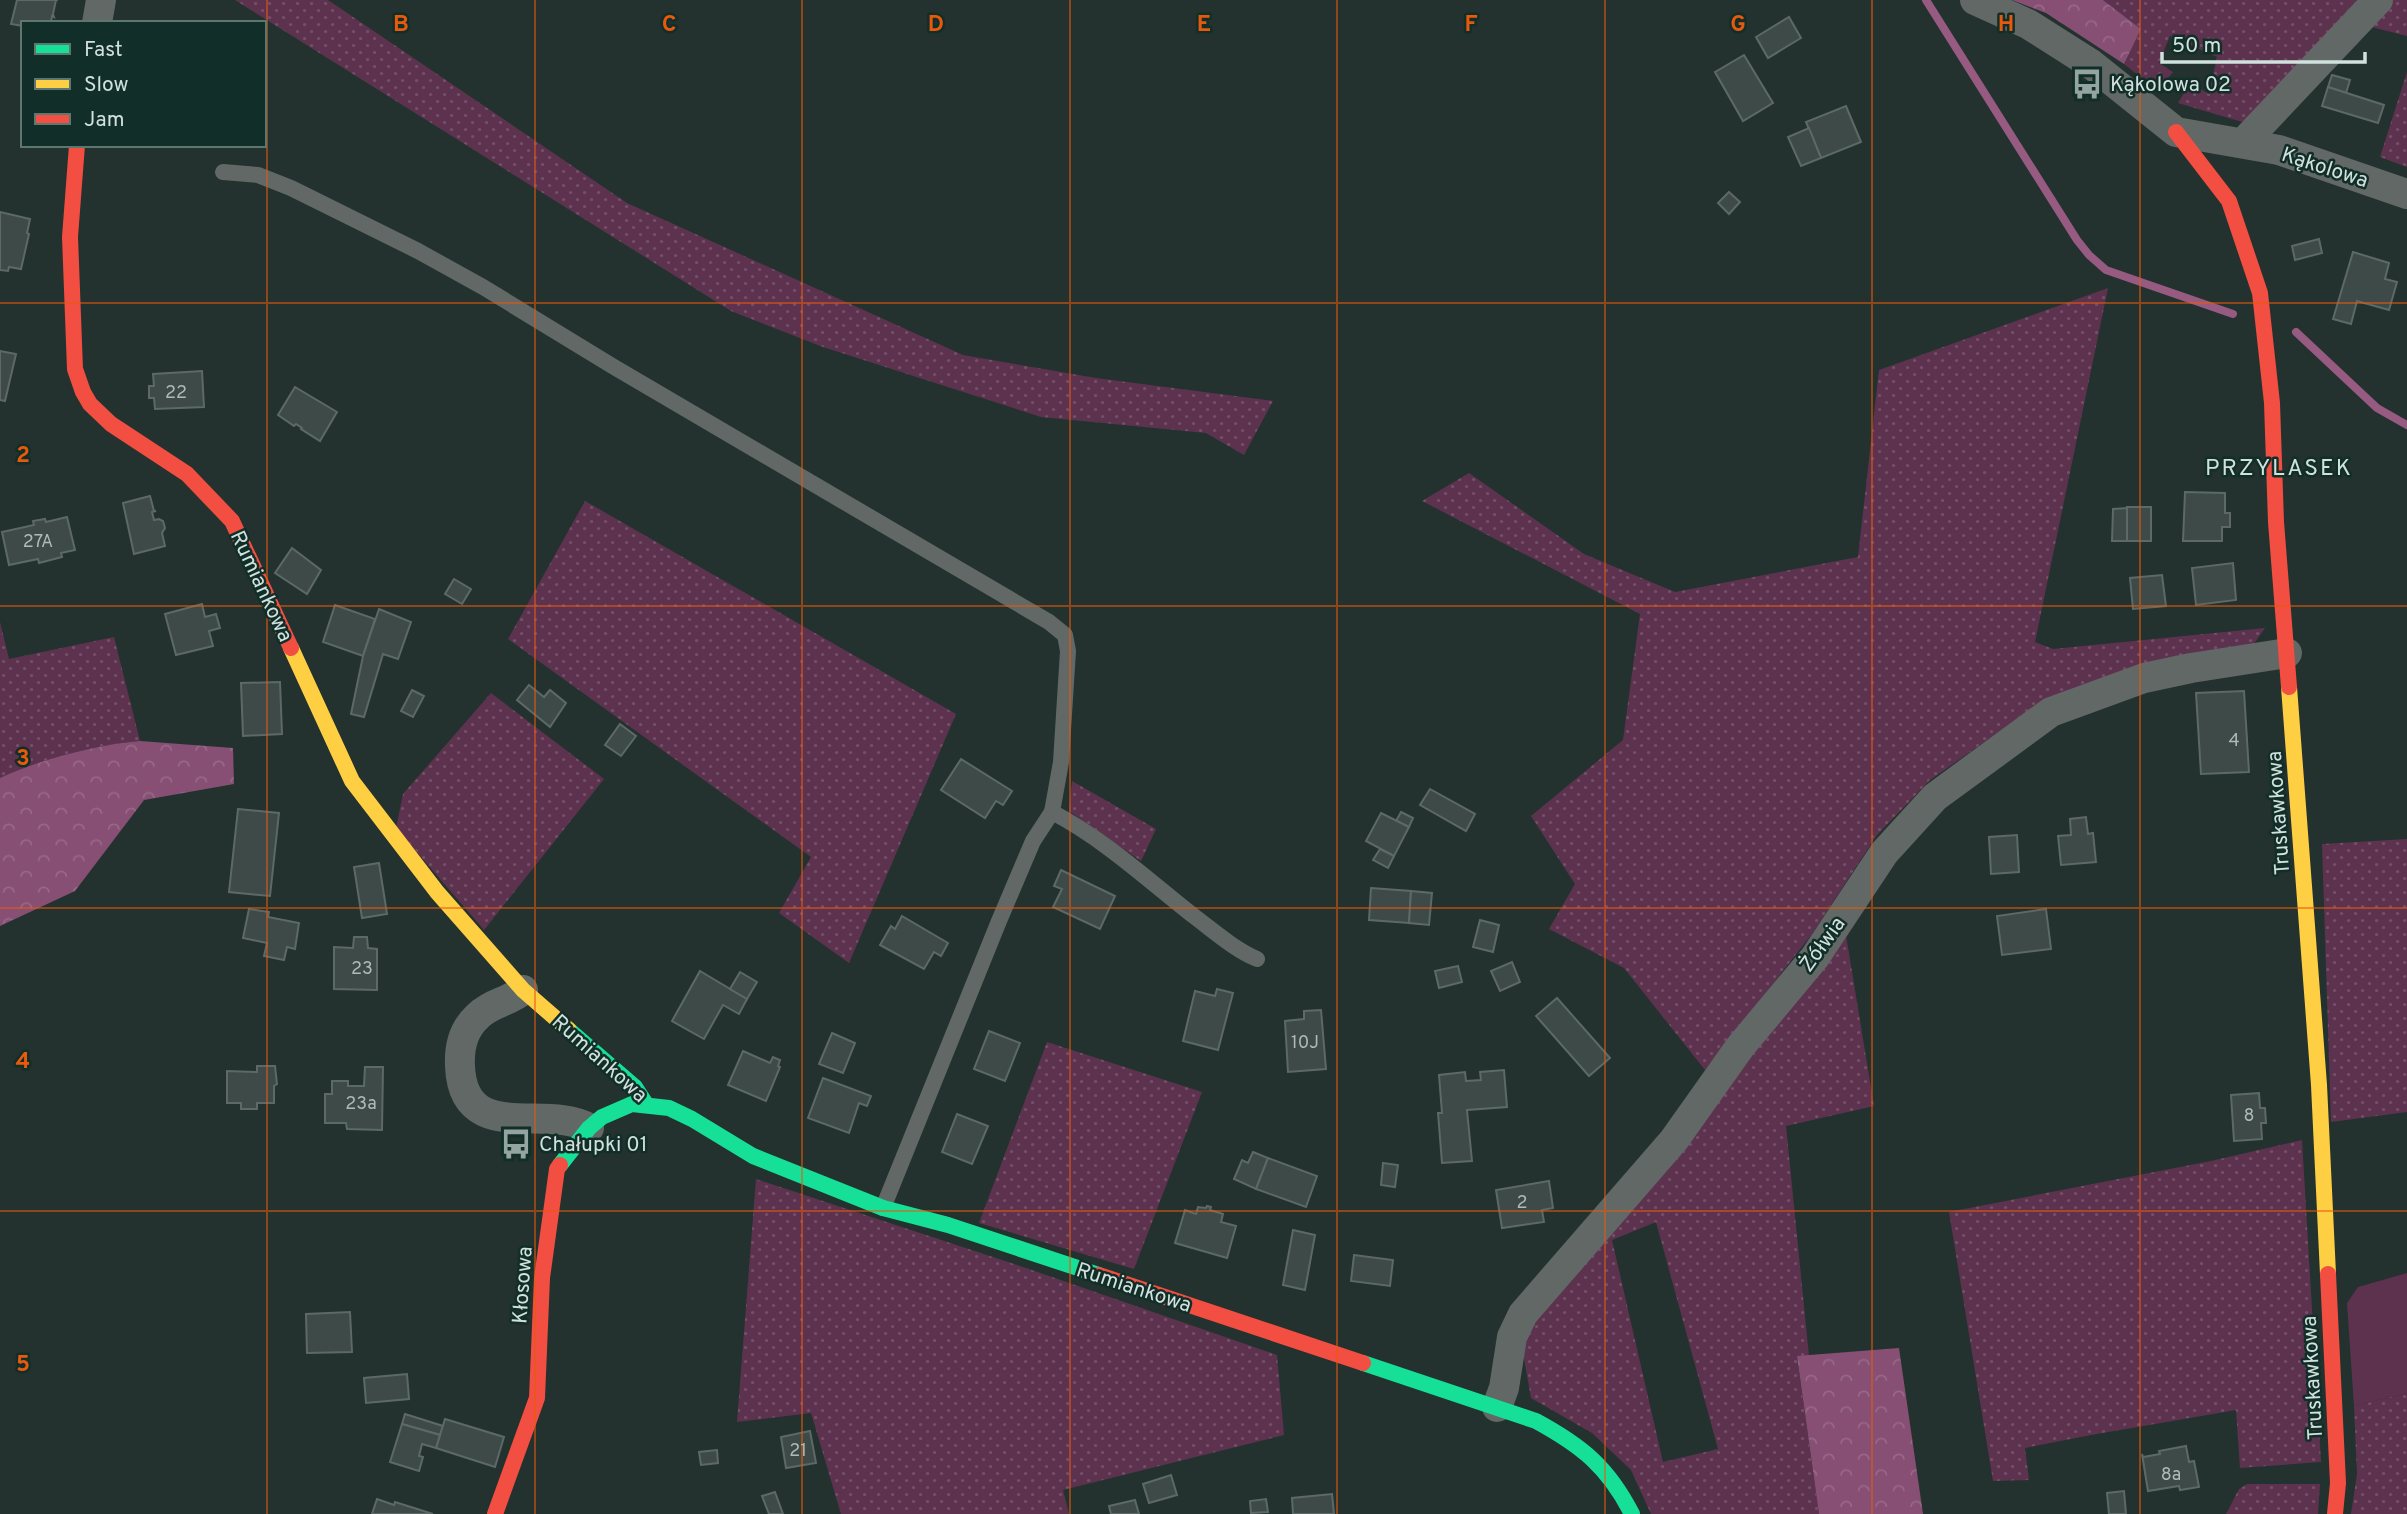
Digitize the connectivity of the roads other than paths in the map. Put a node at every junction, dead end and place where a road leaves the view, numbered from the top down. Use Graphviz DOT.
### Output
graph roads {
  1 [pos="101,0"];
  2 [pos="1975,0"];
  3 [pos="2378,0"];
  4 [pos="97,21"];
  5 [pos="2176,132"];
  6 [pos="2243,143"];
  7 [pos="77,147"];
  8 [pos="223,172"];
  9 [pos="2407,194"];
  10 [pos="2287,653"];
  11 [pos="1052,812"];
  12 [pos="1257,959"];
  13 [pos="523,990"];
  14 [pos="646,1104"];
  15 [pos="589,1128"];
  16 [pos="883,1208"];
  17 [pos="1497,1408"];
  18 [pos="495,1514"];
  19 [pos="1632,1514"];
  20 [pos="2335,1514"];
  1 -- 4 [label="street"];
  2 -- 5 [label="street, Kąkolowa"];
  3 -- 6 [label="street, Kąkolowa"];
  5 -- 6 [label="street, Kąkolowa"];
  5 -- 10 [label="street, Truskawkowa"];
  6 -- 9 [label="street, Kąkolowa"];
  7 -- 13 [label="street, Rumiankowa"];
  8 -- 11 [label="lane"];
  10 -- 17 [label="street, Żółwia"];
  10 -- 20 [label="street, Truskawkowa"];
  11 -- 12 [label="lane"];
  11 -- 16 [label="lane"];
  13 -- 14 [label="street, Rumiankowa"];
  13 -- 15 [label="street"];
  14 -- 15 [label="street, Kłosowa"];
  14 -- 16 [label="street, Rumiankowa"];
  15 -- 18 [label="street, Kłosowa"];
  16 -- 17 [label="street, Rumiankowa"];
  17 -- 19 [label="street, Rumiankowa"];
}
